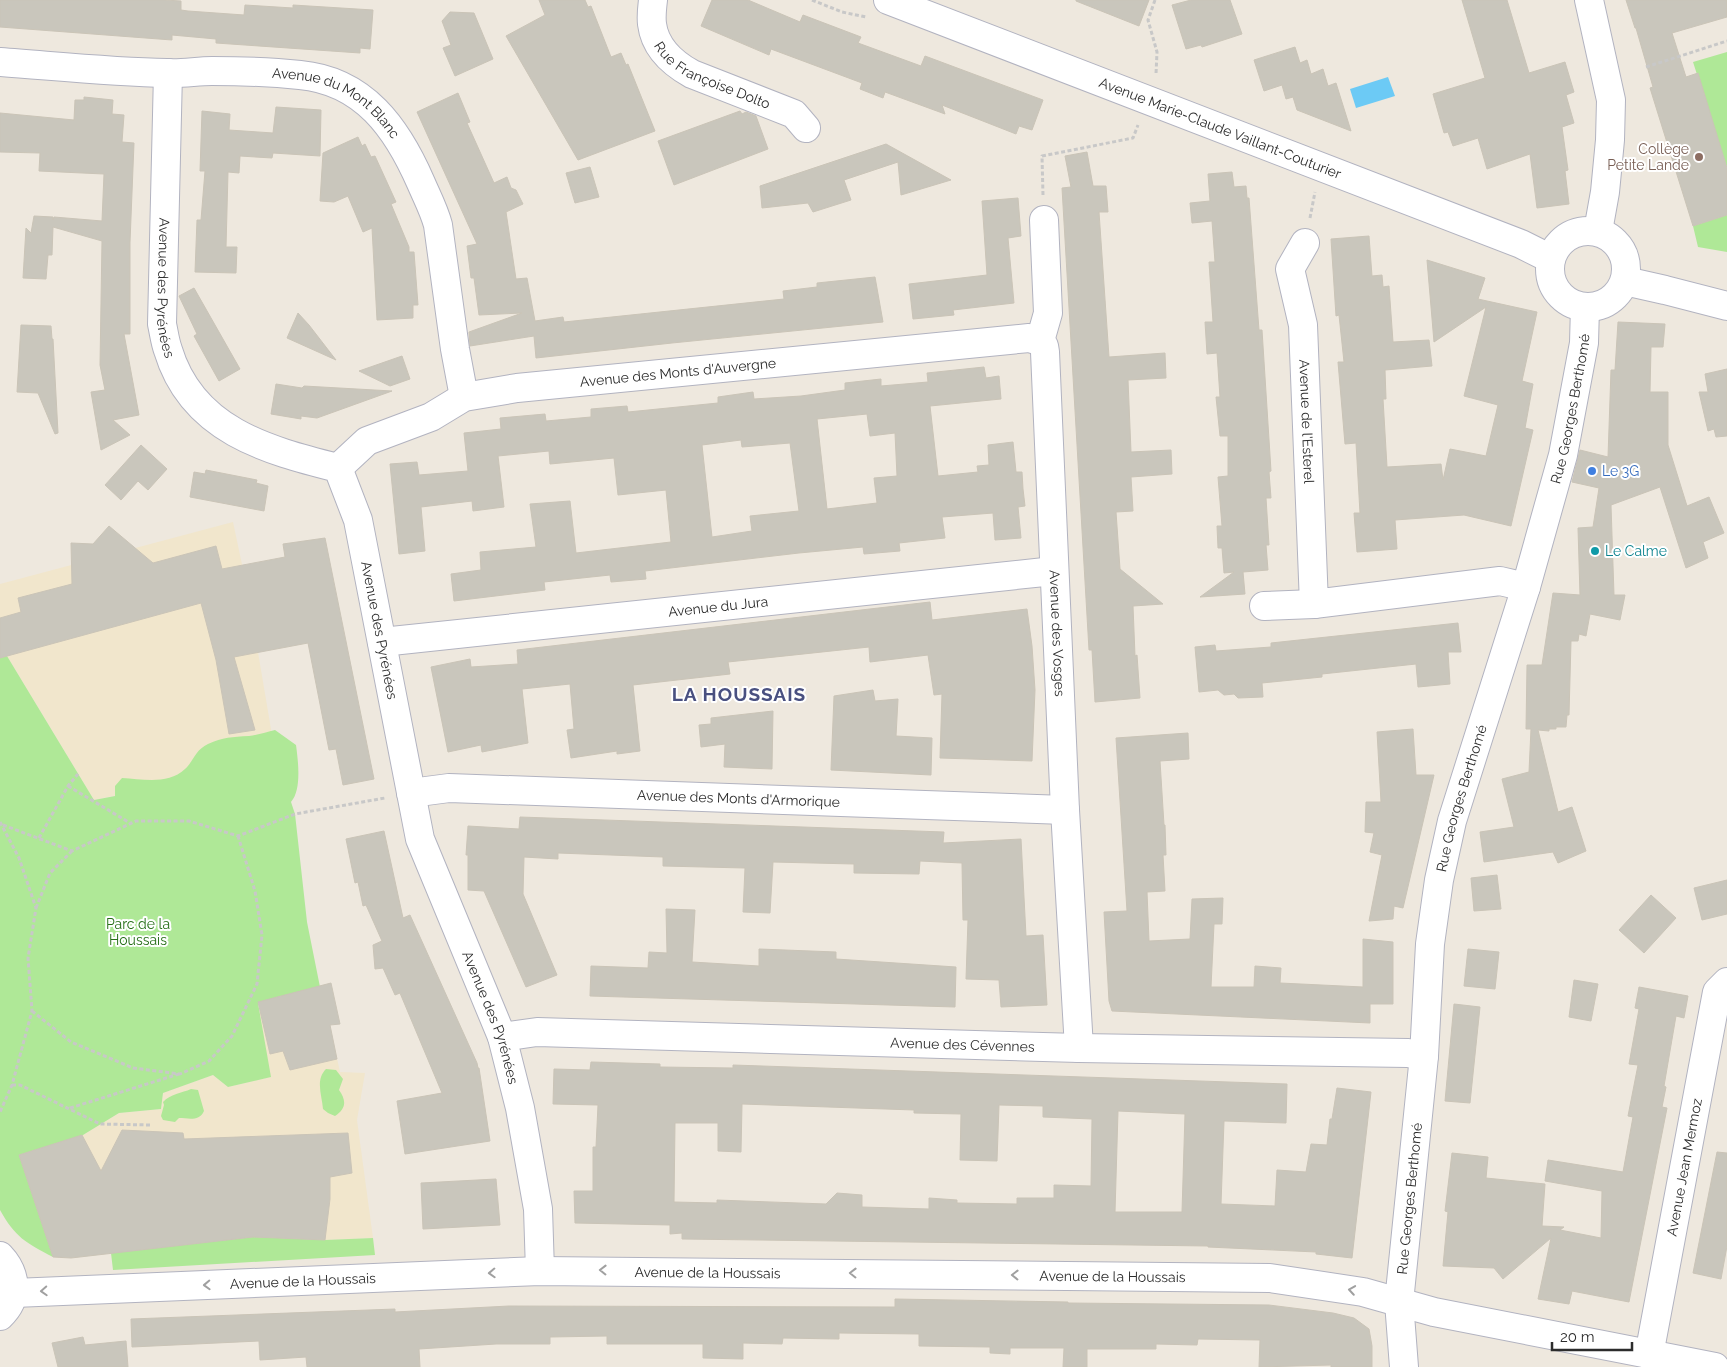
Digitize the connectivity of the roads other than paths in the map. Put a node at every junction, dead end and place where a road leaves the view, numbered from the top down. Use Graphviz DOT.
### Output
graph roads {
  1 [pos="653,0"];
  2 [pos="888,0"];
  3 [pos="1589,0"];
  4 [pos="0,62"];
  5 [pos="168,73"];
  6 [pos="806,128"];
  7 [pos="1044,220"];
  8 [pos="1598,231"];
  9 [pos="1305,243"];
  10 [pos="1551,259"];
  11 [pos="1625,281"];
  12 [pos="1727,306"];
  13 [pos="1585,307"];
  14 [pos="1040,341"];
  15 [pos="464,396"];
  16 [pos="338,468"];
  17 [pos="1054,571"];
  18 [pos="1526,587"];
  19 [pos="1314,604"];
  20 [pos="1264,606"];
  21 [pos="382,642"];
  22 [pos="410,794"];
  23 [pos="1065,810"];
  24 [pos="1727,982"];
  25 [pos="502,1037"];
  26 [pos="1079,1048"];
  27 [pos="1424,1056"];
  28 [pos="0,1256"];
  29 [pos="540,1271"];
  30 [pos="14,1293"];
  31 [pos="1399,1302"];
  32 [pos="0,1316"];
  33 [pos="1649,1354"];
  34 [pos="1404,1367"];
  35 [pos="1716,1367"];
  1 -- 6 [label="street, Rue Françoise Dolto"];
  2 -- 10 [label="street, Avenue Marie-Claude Vaillant-Couturier"];
  3 -- 8 [label="street"];
  4 -- 5 [label="street, Avenue du Mont Blanc"];
  5 -- 15 [label="street, Avenue du Mont Blanc"];
  5 -- 16 [label="street, Avenue des Pyrénées"];
  7 -- 14 [label="street, Avenue des Vosges"];
  8 -- 10 [label="street"];
  8 -- 11 [label="street"];
  9 -- 19 [label="street, Avenue de l'Esterel"];
  10 -- 13 [label="street"];
  11 -- 12 [label="street"];
  11 -- 13 [label="street"];
  13 -- 18 [label="street, Rue Georges Berthomé"];
  14 -- 15 [label="street, Avenue des Monts d'Auvergne"];
  14 -- 17 [label="street, Avenue des Vosges"];
  15 -- 16 [label="street, Avenue des Monts d'Auvergne"];
  16 -- 21 [label="street, Avenue des Pyrénées"];
  17 -- 21 [label="street, Avenue du Jura"];
  17 -- 23 [label="street, Avenue des Vosges"];
  18 -- 19 [label="street"];
  18 -- 27 [label="street, Rue Georges Berthomé"];
  19 -- 20 [label="street"];
  21 -- 22 [label="street, Avenue des Pyrénées"];
  22 -- 23 [label="street, Avenue des Monts d'Armorique"];
  22 -- 25 [label="street, Avenue des Pyrénées"];
  23 -- 26 [label="street, Avenue des Vosges"];
  24 -- 33 [label="street, Avenue Jean Mermoz"];
  25 -- 26 [label="street, Avenue des Cévennes"];
  25 -- 29 [label="street, Avenue des Pyrénées"];
  26 -- 27 [label="street, Avenue des Cévennes"];
  27 -- 31 [label="street, Rue Georges Berthomé"];
  28 -- 30 [label="street"];
  29 -- 30 [label="street, Avenue de la Houssais, one-way"];
  31 -- 29 [label="street, Avenue de la Houssais, one-way"];
  30 -- 32 [label="street"];
  31 -- 33 [label="street, Avenue de la Houssais"];
  31 -- 34 [label="street, Rue Georges Berthomé"];
  33 -- 35 [label="street, Avenue de la Houssais"];
}
